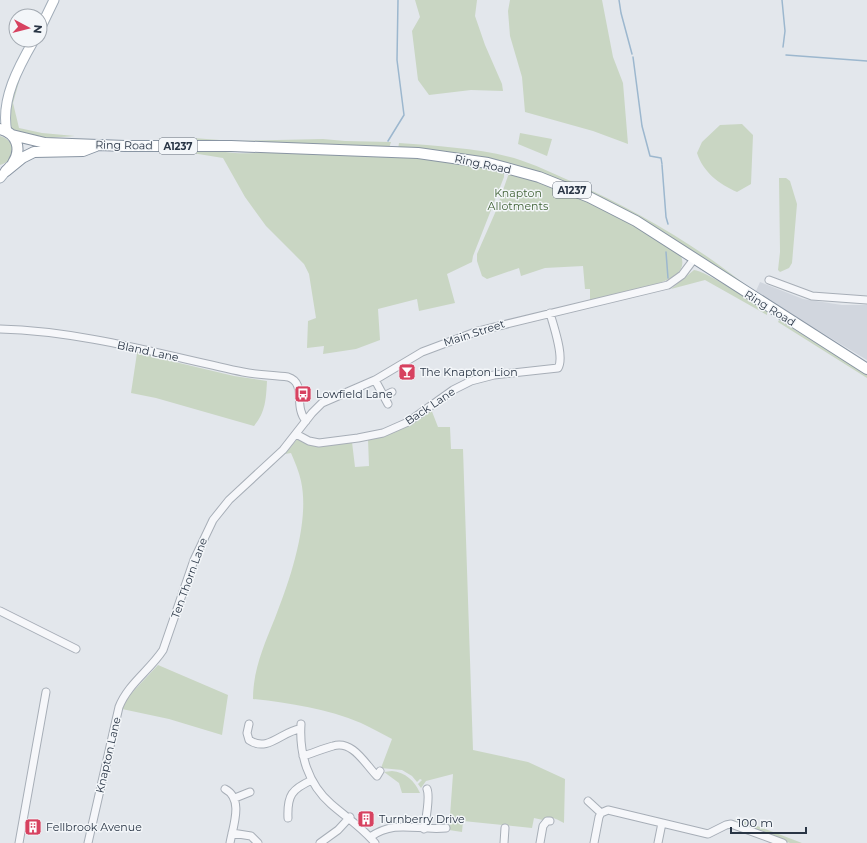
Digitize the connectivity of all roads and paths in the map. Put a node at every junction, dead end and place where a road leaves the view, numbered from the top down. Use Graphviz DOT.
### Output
graph roads {
  1 [pos="54,0"];
  2 [pos="48,12"];
  3 [pos="30,48"];
  4 [pos="6,107"];
  5 [pos="0,118"];
  6 [pos="6,132"];
  7 [pos="45,143"];
  8 [pos="97,145"];
  9 [pos="18,152"];
  10 [pos="4,171"];
  11 [pos="694,259"];
  12 [pos="769,280"];
  13 [pos="867,300"];
  14 [pos="550,313"];
  15 [pos="0,329"];
  16 [pos="867,369"];
  17 [pos="374,380"];
  18 [pos="392,392"];
  19 [pos="384,396"];
  20 [pos="388,404"];
  21 [pos="306,421"];
  22 [pos="296,434"];
  23 [pos="278,455"];
  24 [pos="0,611"];
  25 [pos="76,649"];
  26 [pos="144,674"];
  27 [pos="46,692"];
  28 [pos="249,724"];
  29 [pos="302,756"];
  30 [pos="377,775"];
  31 [pos="312,780"];
  32 [pos="226,789"];
  33 [pos="427,789"];
  34 [pos="250,792"];
  35 [pos="236,798"];
  36 [pos="588,801"];
  37 [pos="289,813"];
  38 [pos="601,813"];
  39 [pos="350,817"];
  40 [pos="550,821"];
  41 [pos="662,823"];
  42 [pos="446,828"];
  43 [pos="505,828"];
  44 [pos="424,829"];
  45 [pos="232,833"];
  46 [pos="373,840"];
  47 [pos="19,843"];
  48 [pos="88,843"];
  49 [pos="230,843"];
  50 [pos="258,843"];
  51 [pos="320,843"];
  52 [pos="504,843"];
  53 [pos="540,843"];
  54 [pos="594,843"];
  55 [pos="658,843"];
  56 [pos="783,843"];
  1 -- 2 [label="main road"];
  3 -- 4 [label="main road"];
  4 -- 5 [label="main road"];
  4 -- 6 [label="main road"];
  6 -- 7 [label="highway, Ring Road / A1237"];
  6 -- 9 [label="highway"];
  7 -- 8 [label="highway, Ring Road / A1237"];
  7 -- 9 [label="highway, Ring Road / A1237"];
  8 -- 10 [label="highway"];
  8 -- 11 [label="highway, Ring Road / A1237"];
  9 -- 10 [label="highway"];
  11 -- 14 [label="street, Main Street"];
  11 -- 16 [label="highway, Ring Road / A1237"];
  12 -- 13 [label="street"];
  14 -- 17 [label="street, Main Street"];
  14 -- 22 [label="street, Back Lane"];
  15 -- 21 [label="street, Bland Lane"];
  17 -- 19 [label="street"];
  17 -- 21 [label="street, Main Street"];
  18 -- 19 [label="street"];
  19 -- 20 [label="street"];
  21 -- 22 [label="street, Main Street"];
  22 -- 23 [label="street, Main Street"];
  23 -- 26 [label="street, Ten Thorn Lane"];
  24 -- 25 [label="street"];
  26 -- 48 [label="street, Knapton Lane"];
  27 -- 47 [label="street"];
  28 -- 29 [label="street"];
  29 -- 30 [label="street"];
  29 -- 31 [label="street"];
  31 -- 37 [label="street"];
  31 -- 39 [label="street"];
  32 -- 35 [label="street"];
  33 -- 44 [label="street"];
  34 -- 35 [label="street"];
  35 -- 45 [label="street"];
  36 -- 38 [label="street"];
  38 -- 41 [label="street"];
  38 -- 54 [label="street"];
  39 -- 46 [label="street"];
  39 -- 51 [label="street"];
  40 -- 53 [label="street"];
  41 -- 55 [label="street"];
  41 -- 56 [label="street"];
  42 -- 44 [label="street"];
  43 -- 52 [label="street"];
  44 -- 46 [label="street"];
  45 -- 49 [label="street"];
  45 -- 50 [label="street"];
}
